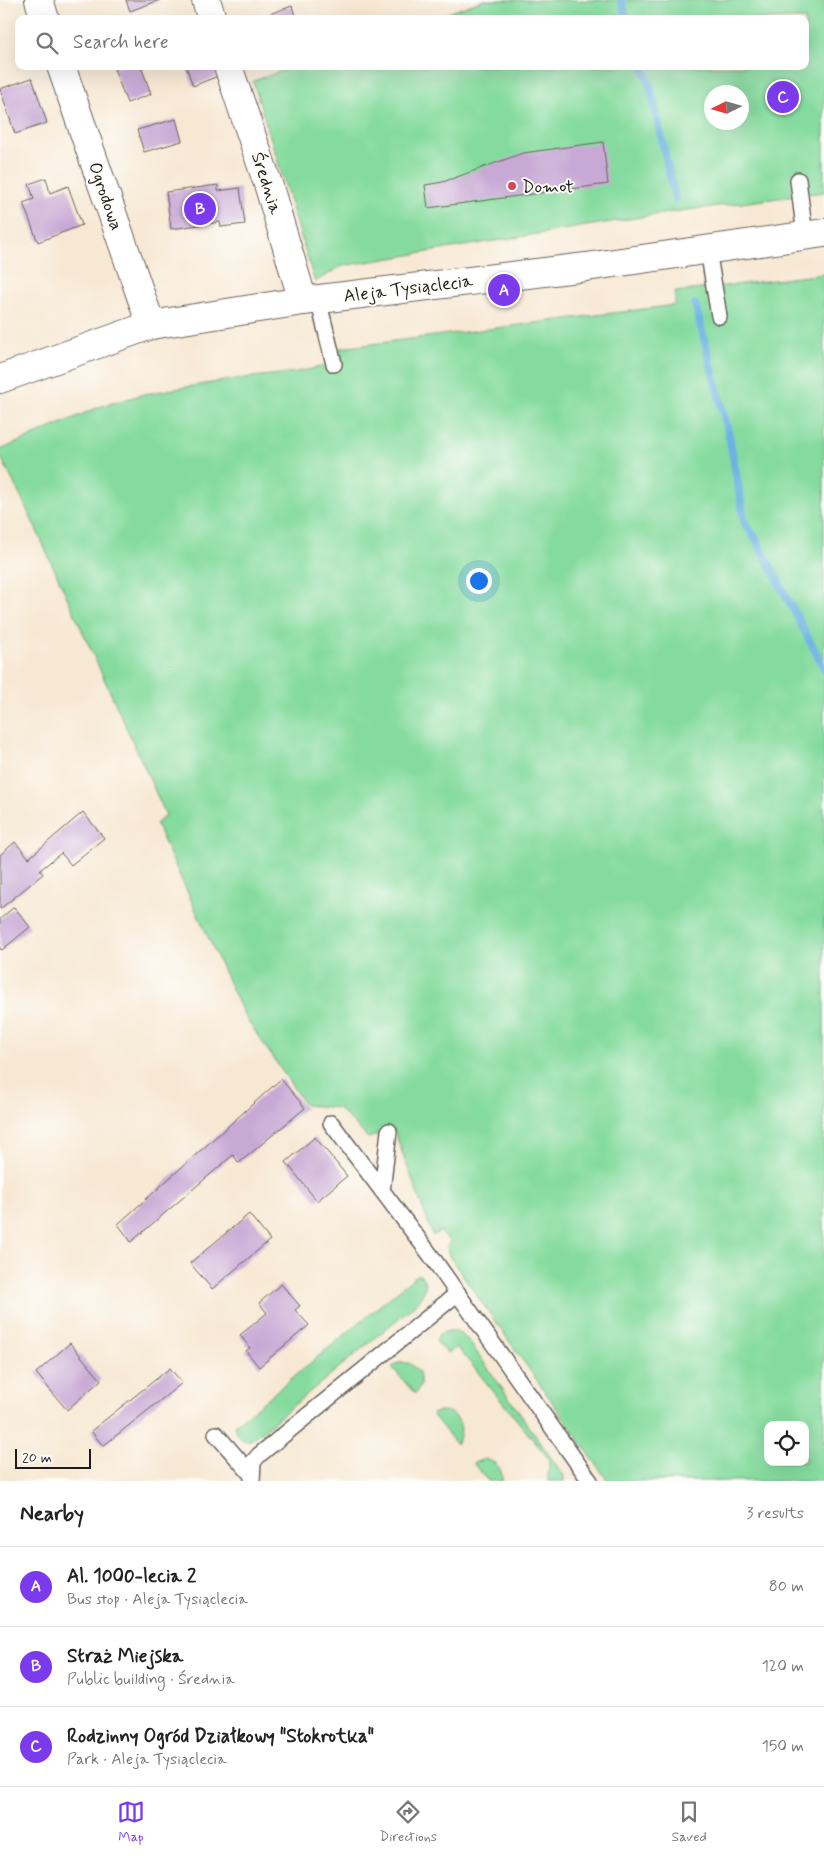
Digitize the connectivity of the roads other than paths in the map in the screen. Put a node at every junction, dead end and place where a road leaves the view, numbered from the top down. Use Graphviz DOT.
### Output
graph roads {
  1 [pos="39,0"];
  2 [pos="44,15"];
  3 [pos="63,70"];
  4 [pos="229,70"];
  5 [pos="798,180"];
  6 [pos="814,234"];
  7 [pos="708,250"];
  8 [pos="311,300"];
  9 [pos="719,316"];
  10 [pos="151,325"];
  11 [pos="334,364"];
  12 [pos="2,374"];
  13 [pos="331,1123"];
  14 [pos="389,1131"];
  15 [pos="382,1191"];
  16 [pos="458,1293"];
  17 [pos="216,1434"];
  18 [pos="251,1478"];
  19 [pos="590,1481"];
  1 -- 2 [label="street"];
  3 -- 10 [label="street, Ogrodowa"];
  4 -- 8 [label="street, Średnia"];
  5 -- 6 [label="lane"];
  6 -- 7 [label="street, Aleja Tysiąclecia"];
  7 -- 8 [label="street, Aleja Tysiąclecia"];
  7 -- 9 [label="lane"];
  8 -- 10 [label="street, Aleja Tysiąclecia"];
  8 -- 11 [label="lane"];
  10 -- 12 [label="street, Aleja Tysiąclecia"];
  13 -- 15 [label="lane"];
  14 -- 15 [label="lane"];
  15 -- 16 [label="lane"];
  16 -- 18 [label="lane"];
  16 -- 19 [label="lane"];
  17 -- 18 [label="lane"];
}
